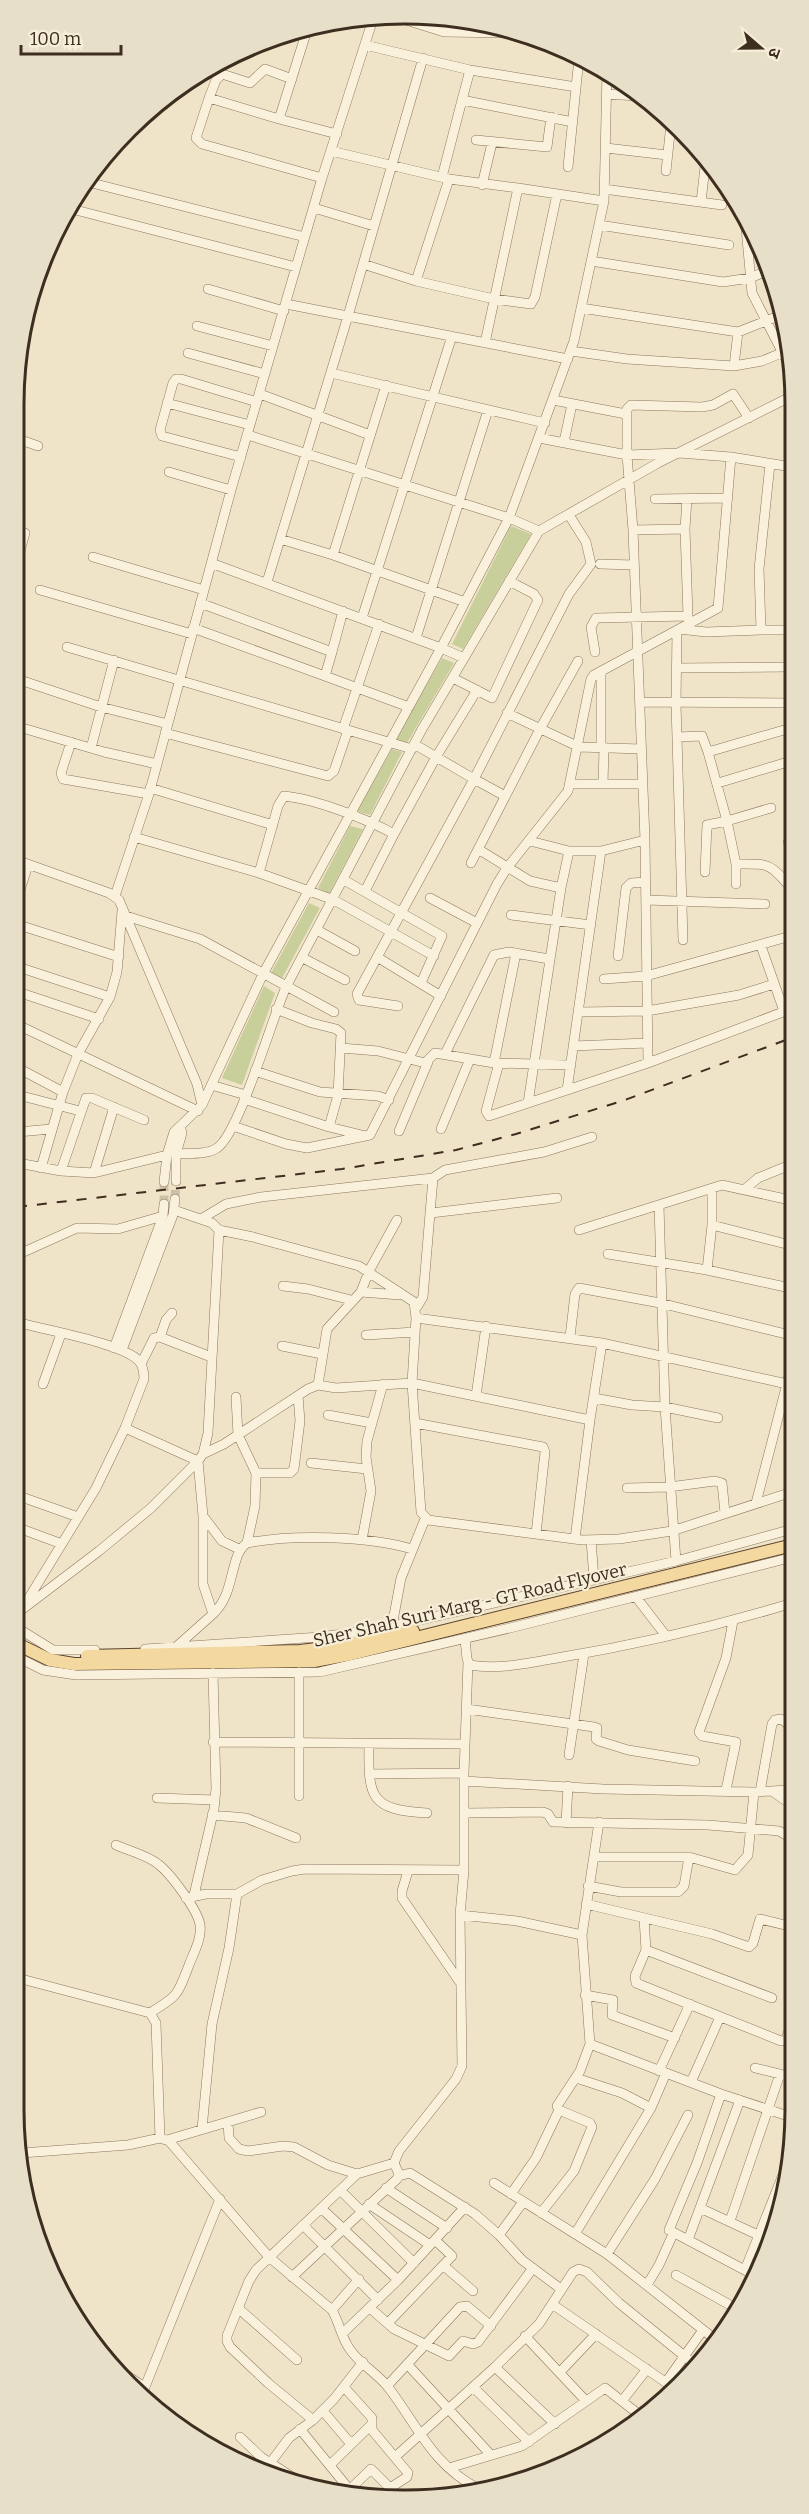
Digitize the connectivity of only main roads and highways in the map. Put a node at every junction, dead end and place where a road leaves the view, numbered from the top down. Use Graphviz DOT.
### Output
graph roads {
  1 [pos="785,1540"];
  2 [pos="785,1547"];
  3 [pos="24,1639"];
  4 [pos="24,1647"];
  1 -- 3 [label="main road, Sher Shah Suri Marg - GT Road Flyover"];
  2 -- 4 [label="main road, Sher Shah Suri Marg - GT Road Flyover"];
}
